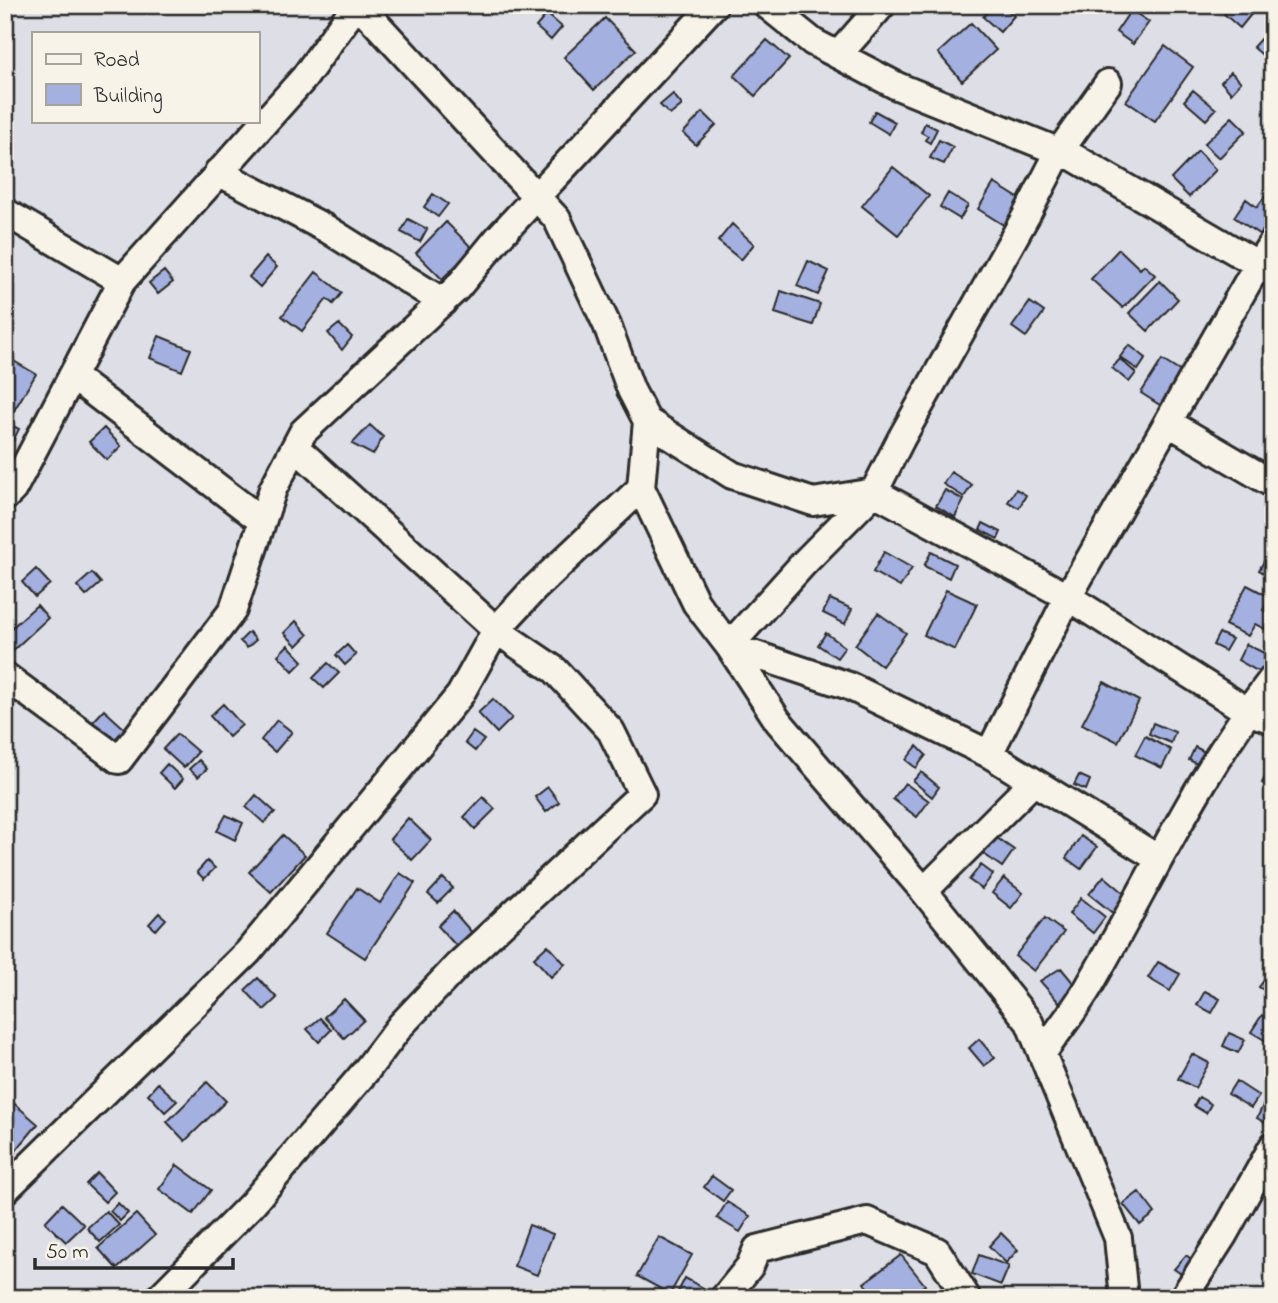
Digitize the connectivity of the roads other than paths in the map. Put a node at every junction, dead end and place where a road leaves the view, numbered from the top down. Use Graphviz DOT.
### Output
graph roads {
  1 [pos="358,5"];
  2 [pos="714,5"];
  3 [pos="767,5"];
  4 [pos="881,5"];
  5 [pos="838,55"];
  6 [pos="1108,83"];
  7 [pos="1059,152"];
  8 [pos="218,172"];
  9 [pos="537,197"];
  10 [pos="5,212"];
  11 [pos="1273,242"];
  12 [pos="1265,269"];
  13 [pos="122,281"];
  14 [pos="443,302"];
  15 [pos="72,376"];
  16 [pos="647,421"];
  17 [pos="1169,424"];
  18 [pos="295,447"];
  19 [pos="1273,484"];
  20 [pos="641,488"];
  21 [pos="8,490"];
  22 [pos="874,492"];
  23 [pos="262,521"];
  24 [pos="1069,597"];
  25 [pos="496,630"];
  26 [pos="729,646"];
  27 [pos="5,676"];
  28 [pos="1273,678"];
  29 [pos="1247,711"];
  30 [pos="1273,720"];
  31 [pos="989,754"];
  32 [pos="1033,782"];
  33 [pos="1158,859"];
  34 [pos="924,891"];
  35 [pos="1042,1054"];
  36 [pos="1273,1146"];
  37 [pos="5,1190"];
  38 [pos="159,1298"];
  39 [pos="724,1298"];
  40 [pos="967,1298"];
  41 [pos="1124,1298"];
  42 [pos="1183,1298"];
  1 -- 8 [label="street"];
  1 -- 9 [label="street"];
  2 -- 9 [label="street"];
  3 -- 5 [label="street"];
  4 -- 5 [label="street"];
  5 -- 7 [label="street"];
  6 -- 7 [label="street"];
  7 -- 12 [label="street"];
  7 -- 22 [label="street"];
  8 -- 13 [label="street"];
  8 -- 14 [label="street"];
  9 -- 14 [label="street"];
  9 -- 16 [label="street"];
  10 -- 13 [label="street"];
  11 -- 12 [label="street"];
  12 -- 17 [label="street"];
  13 -- 15 [label="street"];
  14 -- 18 [label="street"];
  15 -- 21 [label="street"];
  15 -- 23 [label="street"];
  16 -- 20 [label="street"];
  16 -- 22 [label="street"];
  17 -- 19 [label="street"];
  17 -- 24 [label="street"];
  18 -- 23 [label="street"];
  18 -- 25 [label="street"];
  20 -- 25 [label="street"];
  20 -- 26 [label="street"];
  22 -- 24 [label="street"];
  22 -- 26 [label="street"];
  23 -- 27 [label="street"];
  24 -- 29 [label="street"];
  24 -- 31 [label="street"];
  25 -- 37 [label="street"];
  25 -- 38 [label="street"];
  26 -- 31 [label="street"];
  26 -- 34 [label="street"];
  28 -- 29 [label="street"];
  29 -- 30 [label="street"];
  29 -- 33 [label="street"];
  31 -- 32 [label="street"];
  32 -- 33 [label="street"];
  32 -- 34 [label="street"];
  33 -- 35 [label="street"];
  34 -- 35 [label="street"];
  35 -- 41 [label="street"];
  36 -- 42 [label="street"];
  39 -- 40 [label="street"];
}
